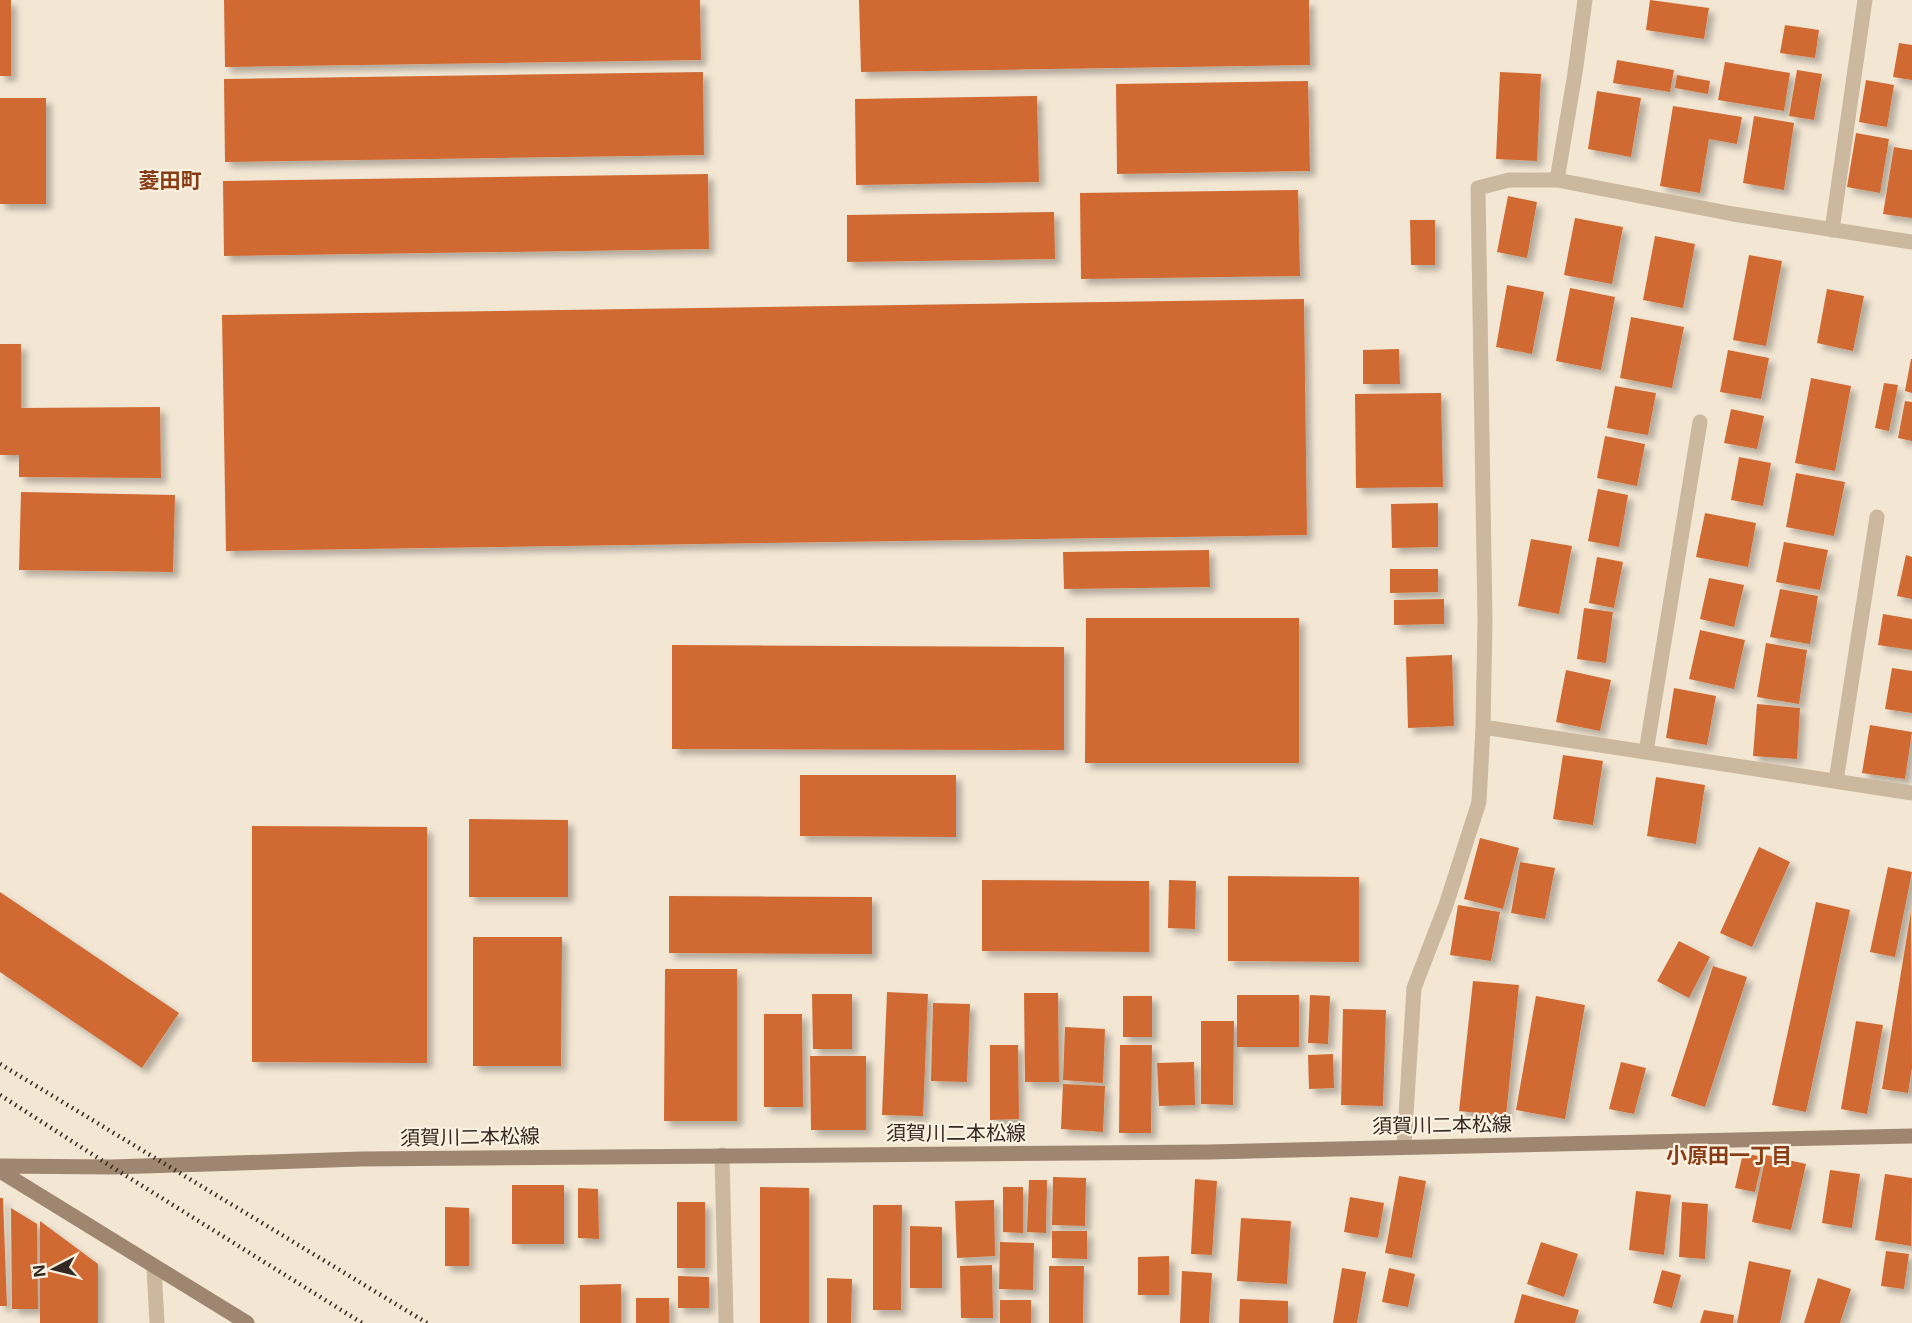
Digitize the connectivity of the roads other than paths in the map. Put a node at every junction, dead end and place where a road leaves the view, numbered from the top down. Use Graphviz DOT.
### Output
graph roads {
  1 [pos="1585,0"];
  2 [pos="1865,0"];
  3 [pos="1557,180"];
  4 [pos="1832,230"];
  5 [pos="1912,242"];
  6 [pos="1700,422"];
  7 [pos="1877,517"];
  8 [pos="1483,727"];
  9 [pos="1646,752"];
  10 [pos="1836,781"];
  11 [pos="1912,793"];
  12 [pos="1912,1136"];
  13 [pos="1404,1146"];
  14 [pos="722,1155"];
  15 [pos="0,1168"];
  16 [pos="154,1267"];
  17 [pos="157,1323"];
  18 [pos="246,1323"];
  19 [pos="726,1323"];
  1 -- 3 [label="street"];
  2 -- 4 [label="street"];
  3 -- 4 [label="street"];
  3 -- 8 [label="street"];
  4 -- 5 [label="street"];
  6 -- 9 [label="street"];
  7 -- 10 [label="street"];
  8 -- 9 [label="street"];
  8 -- 13 [label="street"];
  9 -- 10 [label="street"];
  10 -- 11 [label="street"];
  12 -- 13 [label="main road, 須賀川二本松線"];
  13 -- 14 [label="main road, 須賀川二本松線"];
  14 -- 15 [label="main road, 須賀川二本松線"];
  14 -- 19 [label="street"];
  15 -- 16 [label="main road"];
  16 -- 17 [label="street"];
  16 -- 18 [label="main road"];
}
